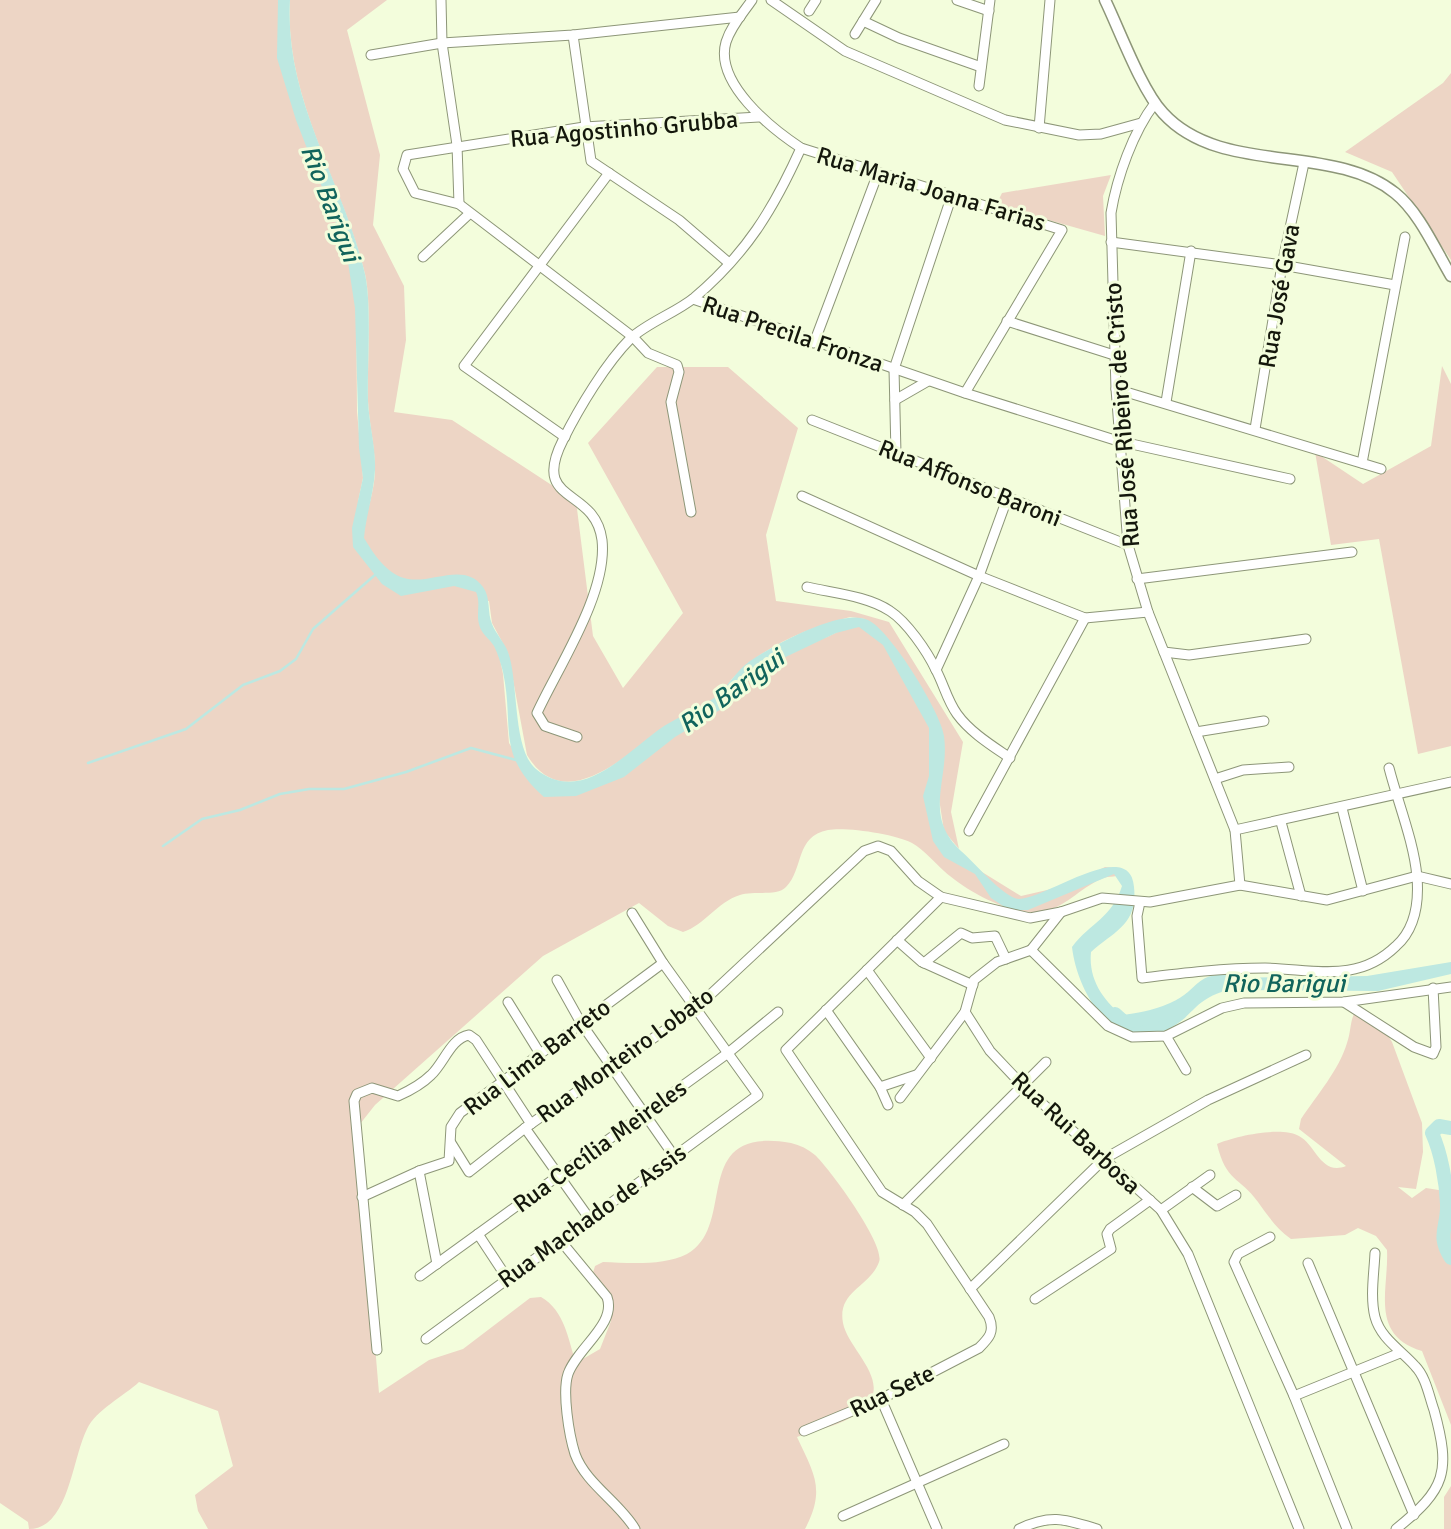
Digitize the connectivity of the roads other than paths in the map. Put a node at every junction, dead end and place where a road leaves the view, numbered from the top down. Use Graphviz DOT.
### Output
graph roads {
  1 [pos="441,0"];
  2 [pos="752,0"];
  3 [pos="771,0"];
  4 [pos="816,0"];
  5 [pos="876,0"];
  6 [pos="957,0"];
  7 [pos="990,0"];
  8 [pos="1050,0"];
  9 [pos="1105,0"];
  10 [pos="809,11"];
  11 [pos="989,11"];
  12 [pos="740,17"];
  13 [pos="863,21"];
  14 [pos="855,34"];
  15 [pos="573,36"];
  16 [pos="442,43"];
  17 [pos="371,55"];
  18 [pos="981,67"];
  19 [pos="979,86"];
  20 [pos="1155,103"];
  21 [pos="759,117"];
  22 [pos="1141,123"];
  23 [pos="584,127"];
  24 [pos="1039,128"];
  25 [pos="457,145"];
  26 [pos="801,148"];
  27 [pos="1304,163"];
  28 [pos="609,173"];
  29 [pos="878,173"];
  30 [pos="951,198"];
  31 [pos="459,204"];
  32 [pos="469,214"];
  33 [pos="1405,237"];
  34 [pos="1111,242"];
  35 [pos="1191,251"];
  36 [pos="423,257"];
  37 [pos="729,263"];
  38 [pos="1282,265"];
  39 [pos="537,266"];
  40 [pos="1451,276"];
  41 [pos="1395,285"];
  42 [pos="693,299"];
  43 [pos="1007,321"];
  44 [pos="633,337"];
  45 [pos="814,342"];
  46 [pos="1114,355"];
  47 [pos="894,369"];
  48 [pos="928,381"];
  49 [pos="1116,389"];
  50 [pos="965,393"];
  51 [pos="895,400"];
  52 [pos="1166,402"];
  53 [pos="812,420"];
  54 [pos="1255,429"];
  55 [pos="565,437"];
  56 [pos="1118,441"];
  57 [pos="896,454"];
  58 [pos="1362,463"];
  59 [pos="1381,469"];
  60 [pos="1290,479"];
  61 [pos="802,496"];
  62 [pos="1007,499"];
  63 [pos="691,512"];
  64 [pos="1128,545"];
  65 [pos="1352,552"];
  66 [pos="979,576"];
  67 [pos="1137,579"];
  68 [pos="807,587"];
  69 [pos="1147,611"];
  70 [pos="1085,618"];
  71 [pos="1306,639"];
  72 [pos="1164,652"];
  73 [pos="1189,655"];
  74 [pos="936,670"];
  75 [pos="1171,671"];
  76 [pos="1264,721"];
  77 [pos="1196,733"];
  78 [pos="577,737"];
  79 [pos="1010,758"];
  80 [pos="1289,767"];
  81 [pos="1389,768"];
  82 [pos="1215,779"];
  83 [pos="1451,782"];
  84 [pos="1396,796"];
  85 [pos="1342,808"];
  86 [pos="1281,822"];
  87 [pos="1235,830"];
  88 [pos="969,831"];
  89 [pos="1417,876"];
  90 [pos="1451,884"];
  91 [pos="1240,885"];
  92 [pos="1363,891"];
  93 [pos="1301,895"];
  94 [pos="941,897"];
  95 [pos="1138,901"];
  96 [pos="1061,912"];
  97 [pos="632,913"];
  98 [pos="897,940"];
  99 [pos="1031,950"];
  100 [pos="1006,959"];
  101 [pos="663,963"];
  102 [pos="924,963"];
  103 [pos="867,970"];
  104 [pos="557,981"];
  105 [pos="973,985"];
  106 [pos="1451,987"];
  107 [pos="1433,988"];
  108 [pos="508,1002"];
  109 [pos="1344,1002"];
  110 [pos="695,1009"];
  111 [pos="826,1010"];
  112 [pos="778,1012"];
  113 [pos="965,1012"];
  114 [pos="580,1023"];
  115 [pos="1166,1036"];
  116 [pos="539,1052"];
  117 [pos="728,1053"];
  118 [pos="1306,1055"];
  119 [pos="930,1058"];
  120 [pos="1046,1062"];
  121 [pos="611,1068"];
  122 [pos="1186,1070"];
  123 [pos="918,1074"];
  124 [pos="500,1081"];
  125 [pos="880,1087"];
  126 [pos="1024,1087"];
  127 [pos="900,1098"];
  128 [pos="888,1105"];
  129 [pos="643,1114"];
  130 [pos="528,1126"];
  131 [pos="451,1143"];
  132 [pos="674,1156"];
  133 [pos="1104,1159"];
  134 [pos="419,1171"];
  135 [pos="558,1175"];
  136 [pos="1210,1175"];
  137 [pos="1192,1187"];
  138 [pos="1236,1195"];
  139 [pos="362,1198"];
  140 [pos="1150,1200"];
  141 [pos="903,1205"];
  142 [pos="1161,1210"];
  143 [pos="589,1218"];
  144 [pos="478,1234"];
  145 [pos="1270,1237"];
  146 [pos="560,1240"];
  147 [pos="1375,1253"];
  148 [pos="1308,1263"];
  149 [pos="437,1264"];
  150 [pos="419,1276"];
  151 [pos="507,1278"];
  152 [pos="970,1289"];
  153 [pos="1035,1299"];
  154 [pos="426,1339"];
  155 [pos="377,1350"];
  156 [pos="1400,1353"];
  157 [pos="1353,1372"];
  158 [pos="1294,1396"];
  159 [pos="881,1399"];
  160 [pos="804,1431"];
  161 [pos="1004,1444"];
  162 [pos="917,1483"];
  163 [pos="1414,1515"];
  164 [pos="843,1516"];
  165 [pos="635,1529"];
  166 [pos="937,1529"];
  167 [pos="1020,1529"];
  168 [pos="1097,1529"];
  169 [pos="1299,1529"];
  170 [pos="1347,1529"];
  171 [pos="1396,1529"];
  1 -- 16 [label="street"];
  2 -- 12 [label="street"];
  3 -- 24 [label="street"];
  4 -- 10 [label="street"];
  5 -- 13 [label="street"];
  6 -- 11 [label="street"];
  7 -- 11 [label="street"];
  8 -- 24 [label="street"];
  9 -- 20 [label="main road"];
  11 -- 18 [label="street"];
  12 -- 15 [label="street"];
  12 -- 21 [label="street"];
  13 -- 14 [label="street"];
  13 -- 18 [label="street"];
  15 -- 16 [label="street"];
  15 -- 23 [label="street"];
  16 -- 17 [label="street"];
  16 -- 25 [label="street"];
  18 -- 19 [label="street"];
  20 -- 22 [label="street, Rua José Ribeiro de Cristo"];
  20 -- 27 [label="main road"];
  21 -- 23 [label="street, Rua Agostinho Grubba"];
  21 -- 26 [label="street, Rua Maria Joana Farias"];
  22 -- 24 [label="street"];
  22 -- 34 [label="street, Rua José Ribeiro de Cristo"];
  23 -- 25 [label="street, Rua Agostinho Grubba"];
  23 -- 28 [label="street"];
  25 -- 31 [label="street"];
  25 -- 31 [label="street, Rua Agostinho Grubba"];
  26 -- 29 [label="street, Rua Maria Joana Farias"];
  26 -- 37 [label="street"];
  27 -- 38 [label="street, Rua José Gava"];
  27 -- 40 [label="main road"];
  28 -- 37 [label="street"];
  28 -- 39 [label="street"];
  29 -- 30 [label="street, Rua Maria Joana Farias"];
  29 -- 45 [label="street"];
  30 -- 43 [label="street, Rua Maria Joana Farias"];
  30 -- 47 [label="street"];
  31 -- 32 [label="street"];
  32 -- 36 [label="street"];
  32 -- 39 [label="street"];
  33 -- 41 [label="street"];
  34 -- 35 [label="street"];
  34 -- 46 [label="street, Rua José Ribeiro de Cristo"];
  35 -- 38 [label="street"];
  35 -- 52 [label="street"];
  37 -- 42 [label="street"];
  38 -- 41 [label="street"];
  38 -- 54 [label="street, Rua José Gava"];
  39 -- 44 [label="street"];
  39 -- 55 [label="street"];
  41 -- 58 [label="street"];
  42 -- 44 [label="street"];
  42 -- 45 [label="street, Rua Precila Fronza"];
  43 -- 46 [label="street"];
  43 -- 50 [label="street"];
  44 -- 55 [label="street"];
  44 -- 63 [label="street"];
  45 -- 47 [label="street, Rua Precila Fronza"];
  46 -- 49 [label="street, Rua José Ribeiro de Cristo"];
  47 -- 48 [label="street, Rua Precila Fronza"];
  47 -- 51 [label="street"];
  48 -- 50 [label="street, Rua Precila Fronza"];
  48 -- 51 [label="street"];
  49 -- 52 [label="street"];
  49 -- 56 [label="street, Rua José Ribeiro de Cristo"];
  50 -- 56 [label="street, Rua Precila Fronza"];
  51 -- 57 [label="street"];
  52 -- 54 [label="street"];
  53 -- 57 [label="street, Rua Affonso Baroni"];
  54 -- 58 [label="street"];
  55 -- 78 [label="street"];
  56 -- 60 [label="street, Rua Precila Fronza"];
  56 -- 64 [label="street, Rua José Ribeiro de Cristo"];
  57 -- 62 [label="street, Rua Affonso Baroni"];
  58 -- 59 [label="street"];
  61 -- 66 [label="street"];
  62 -- 64 [label="street, Rua Affonso Baroni"];
  62 -- 66 [label="street"];
  64 -- 67 [label="street, Rua José Ribeiro de Cristo"];
  65 -- 67 [label="street"];
  66 -- 70 [label="street"];
  66 -- 74 [label="street"];
  67 -- 69 [label="street, Rua José Ribeiro de Cristo"];
  68 -- 74 [label="street"];
  69 -- 70 [label="street"];
  69 -- 72 [label="street, Rua José Ribeiro de Cristo"];
  70 -- 79 [label="street"];
  71 -- 73 [label="street"];
  72 -- 73 [label="street"];
  72 -- 75 [label="street, Rua José Ribeiro de Cristo"];
  73 -- 75 [label="street"];
  74 -- 79 [label="street"];
  75 -- 77 [label="street, Rua José Ribeiro de Cristo"];
  76 -- 77 [label="street"];
  77 -- 82 [label="street, Rua José Ribeiro de Cristo"];
  79 -- 88 [label="street"];
  80 -- 82 [label="street"];
  81 -- 84 [label="street"];
  82 -- 87 [label="street, Rua José Ribeiro de Cristo"];
  83 -- 84 [label="street"];
  84 -- 85 [label="street"];
  84 -- 89 [label="street"];
  85 -- 86 [label="street"];
  85 -- 92 [label="street"];
  86 -- 87 [label="street"];
  86 -- 93 [label="street"];
  87 -- 91 [label="street, Rua José Ribeiro de Cristo"];
  89 -- 90 [label="street"];
  89 -- 92 [label="street"];
  89 -- 95 [label="street"];
  91 -- 93 [label="street"];
  91 -- 95 [label="street"];
  92 -- 93 [label="street"];
  94 -- 96 [label="street"];
  94 -- 98 [label="street"];
  94 -- 110 [label="street, Rua Monteiro Lobato"];
  95 -- 96 [label="street"];
  96 -- 99 [label="street"];
  97 -- 101 [label="street"];
  98 -- 102 [label="street"];
  98 -- 103 [label="street"];
  99 -- 100 [label="street"];
  99 -- 115 [label="street"];
  100 -- 102 [label="street"];
  100 -- 105 [label="street"];
  101 -- 110 [label="street"];
  101 -- 114 [label="street, Rua Lima Barreto"];
  102 -- 105 [label="street"];
  103 -- 111 [label="street"];
  103 -- 119 [label="street"];
  104 -- 114 [label="street"];
  105 -- 113 [label="street"];
  106 -- 107 [label="street"];
  107 -- 109 [label="street"];
  107 -- 109 [label="street"];
  108 -- 116 [label="street"];
  109 -- 115 [label="street"];
  110 -- 117 [label="street"];
  110 -- 121 [label="street, Rua Monteiro Lobato"];
  111 -- 125 [label="street"];
  111 -- 141 [label="street"];
  112 -- 117 [label="street, Rua Cecília Meireles"];
  113 -- 119 [label="street"];
  113 -- 126 [label="street, Rua Rui Barbosa"];
  114 -- 116 [label="street, Rua Lima Barreto"];
  114 -- 121 [label="street"];
  115 -- 122 [label="street"];
  116 -- 124 [label="street, Rua Lima Barreto"];
  117 -- 129 [label="street, Rua Cecília Meireles"];
  117 -- 132 [label="street, Rua Machado de Assis"];
  118 -- 133 [label="street"];
  119 -- 123 [label="street"];
  120 -- 126 [label="street"];
  121 -- 129 [label="street"];
  121 -- 130 [label="street, Rua Monteiro Lobato"];
  123 -- 125 [label="street"];
  123 -- 127 [label="street"];
  124 -- 130 [label="street"];
  124 -- 131 [label="street, Rua Lima Barreto"];
  124 -- 139 [label="street"];
  125 -- 128 [label="street"];
  126 -- 133 [label="street, Rua Rui Barbosa"];
  126 -- 141 [label="street"];
  129 -- 132 [label="street"];
  129 -- 135 [label="street, Rua Cecília Meireles"];
  130 -- 131 [label="street, Rua Monteiro Lobato"];
  130 -- 135 [label="street"];
  131 -- 134 [label="street, Rua Lima Barreto"];
  132 -- 143 [label="street, Rua Machado de Assis"];
  133 -- 140 [label="street, Rua Rui Barbosa"];
  133 -- 152 [label="street"];
  134 -- 139 [label="street, Rua Lima Barreto"];
  134 -- 149 [label="street"];
  135 -- 143 [label="street"];
  135 -- 144 [label="street, Rua Cecília Meireles"];
  136 -- 137 [label="street"];
  137 -- 138 [label="street"];
  137 -- 142 [label="street"];
  139 -- 155 [label="street"];
  140 -- 142 [label="street, Rua Rui Barbosa"];
  140 -- 153 [label="street"];
  141 -- 152 [label="street"];
  142 -- 169 [label="street, Rua Rui Barbosa"];
  143 -- 146 [label="street, Rua Machado de Assis"];
  144 -- 149 [label="street, Rua Cecília Meireles"];
  144 -- 151 [label="street"];
  145 -- 158 [label="street"];
  146 -- 151 [label="street, Rua Machado de Assis"];
  146 -- 165 [label="street"];
  147 -- 156 [label="street"];
  148 -- 157 [label="street"];
  149 -- 150 [label="street, Rua Cecília Meireles"];
  151 -- 154 [label="street, Rua Machado de Assis"];
  152 -- 159 [label="street, Rua Sete"];
  156 -- 157 [label="street"];
  156 -- 163 [label="street"];
  157 -- 158 [label="street"];
  157 -- 163 [label="street"];
  158 -- 170 [label="street"];
  159 -- 160 [label="street, Rua Sete"];
  159 -- 162 [label="street"];
  161 -- 162 [label="street"];
  162 -- 164 [label="street"];
  162 -- 166 [label="street"];
  163 -- 171 [label="street"];
  167 -- 168 [label="street"];
}
